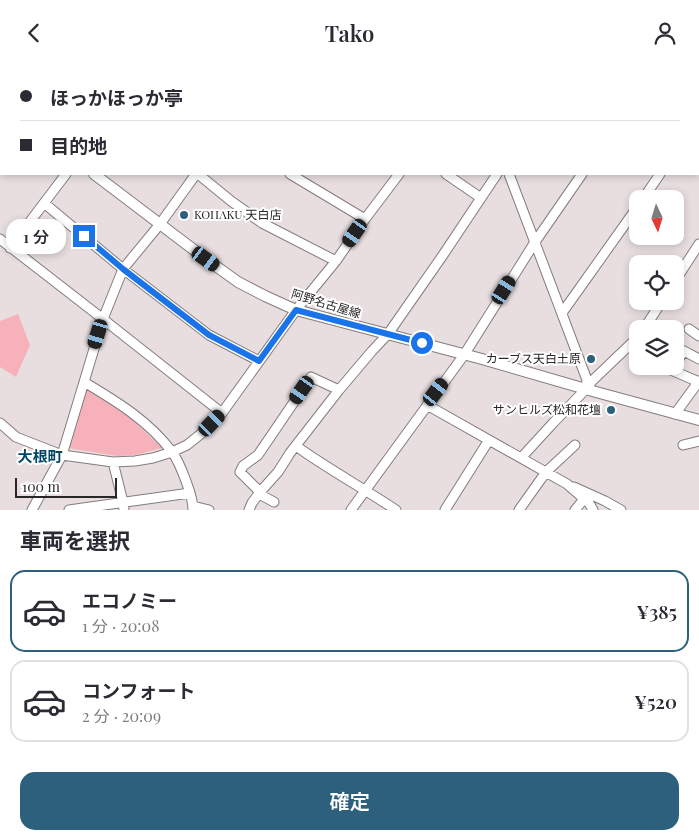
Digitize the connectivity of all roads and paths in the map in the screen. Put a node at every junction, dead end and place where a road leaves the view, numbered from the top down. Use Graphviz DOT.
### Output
graph roads {
  1 [pos="65,175"];
  2 [pos="95,175"];
  3 [pos="196,175"];
  4 [pos="198,175"];
  5 [pos="292,175"];
  6 [pos="398,175"];
  7 [pos="447,175"];
  8 [pos="495,175"];
  9 [pos="508,175"];
  10 [pos="581,175"];
  11 [pos="659,175"];
  12 [pos="649,190"];
  13 [pos="481,198"];
  14 [pos="44,203"];
  15 [pos="365,219"];
  16 [pos="629,219"];
  17 [pos="160,224"];
  18 [pos="0,239"];
  19 [pos="535,242"];
  20 [pos="699,244"];
  21 [pos="10,248"];
  22 [pos="336,261"];
  23 [pos="684,267"];
  24 [pos="123,269"];
  25 [pos="296,310"];
  26 [pos="562,313"];
  27 [pos="103,319"];
  28 [pos="689,329"];
  29 [pos="388,334"];
  30 [pos="699,336"];
  31 [pos="629,347"];
  32 [pos="684,351"];
  33 [pos="464,355"];
  34 [pos="699,359"];
  35 [pos="259,361"];
  36 [pos="683,375"];
  37 [pos="699,381"];
  38 [pos="84,382"];
  39 [pos="586,389"];
  40 [pos="339,390"];
  41 [pos="427,405"];
  42 [pos="222,413"];
  43 [pos="675,414"];
  44 [pos="699,420"];
  45 [pos="0,423"];
  46 [pos="489,440"];
  47 [pos="699,441"];
  48 [pos="575,445"];
  49 [pos="683,445"];
  50 [pos="296,446"];
  51 [pos="172,453"];
  52 [pos="62,455"];
  53 [pos="520,457"];
  54 [pos="113,462"];
  55 [pos="546,472"];
  56 [pos="567,484"];
  57 [pos="365,490"];
  58 [pos="190,493"];
  59 [pos="259,493"];
  60 [pos="584,499"];
  61 [pos="274,502"];
  62 [pos="124,506"];
  63 [pos="193,508"];
  64 [pos="32,510"];
  65 [pos="69,510"];
  66 [pos="209,510"];
  67 [pos="249,510"];
  68 [pos="350,510"];
  69 [pos="396,510"];
  70 [pos="445,510"];
  71 [pos="519,510"];
  72 [pos="575,510"];
  73 [pos="593,510"];
  74 [pos="621,510"];
  1 -- 14 [label="street"];
  2 -- 17 [label="main road, 阿野名古屋線"];
  3 -- 17 [label="street"];
  4 -- 22 [label="street"];
  5 -- 15 [label="street"];
  6 -- 15 [label="street"];
  7 -- 13 [label="street"];
  8 -- 13 [label="street"];
  9 -- 19 [label="street"];
  10 -- 19 [label="street"];
  11 -- 12 [label="street"];
  13 -- 29 [label="street"];
  14 -- 21 [label="street"];
  14 -- 24 [label="street"];
  15 -- 22 [label="street"];
  16 -- 26 [label="street"];
  17 -- 24 [label="street"];
  17 -- 25 [label="main road, 阿野名古屋線"];
  18 -- 21 [label="street"];
  19 -- 26 [label="street"];
  19 -- 33 [label="street"];
  20 -- 23 [label="street"];
  21 -- 27 [label="street"];
  22 -- 25 [label="street"];
  24 -- 27 [label="street"];
  24 -- 35 [label="street"];
  25 -- 29 [label="main road, 阿野名古屋線"];
  25 -- 35 [label="street"];
  26 -- 39 [label="street"];
  27 -- 38 [label="street"];
  27 -- 42 [label="street"];
  28 -- 30 [label="street"];
  29 -- 33 [label="main road, 阿野名古屋線"];
  29 -- 40 [label="street"];
  31 -- 39 [label="street"];
  32 -- 34 [label="street"];
  33 -- 39 [label="main road, 阿野名古屋線"];
  33 -- 41 [label="street"];
  35 -- 42 [label="street"];
  36 -- 37 [label="street"];
  37 -- 43 [label="street"];
  38 -- 51 [label="street"];
  38 -- 52 [label="street"];
  39 -- 43 [label="main road, 阿野名古屋線"];
  39 -- 53 [label="street"];
  40 -- 50 [label="street"];
  40 -- 59 [label="street"];
  41 -- 46 [label="street"];
  41 -- 57 [label="street"];
  42 -- 51 [label="street"];
  43 -- 44 [label="main road, 阿野名古屋線"];
  45 -- 52 [label="street"];
  46 -- 53 [label="street"];
  46 -- 70 [label="street"];
  47 -- 49 [label="street"];
  48 -- 55 [label="street"];
  50 -- 57 [label="street"];
  50 -- 59 [label="street"];
  51 -- 54 [label="street"];
  51 -- 58 [label="street"];
  52 -- 54 [label="street"];
  52 -- 64 [label="street"];
  53 -- 55 [label="street"];
  54 -- 62 [label="street"];
  55 -- 56 [label="street"];
  55 -- 71 [label="street"];
  56 -- 60 [label="street"];
  56 -- 74 [label="street"];
  57 -- 68 [label="street"];
  57 -- 69 [label="street"];
  58 -- 62 [label="street"];
  58 -- 63 [label="street"];
  59 -- 61 [label="street"];
  59 -- 67 [label="street"];
  60 -- 72 [label="street"];
  60 -- 73 [label="street"];
  62 -- 65 [label="street"];
  63 -- 66 [label="street"];
}
